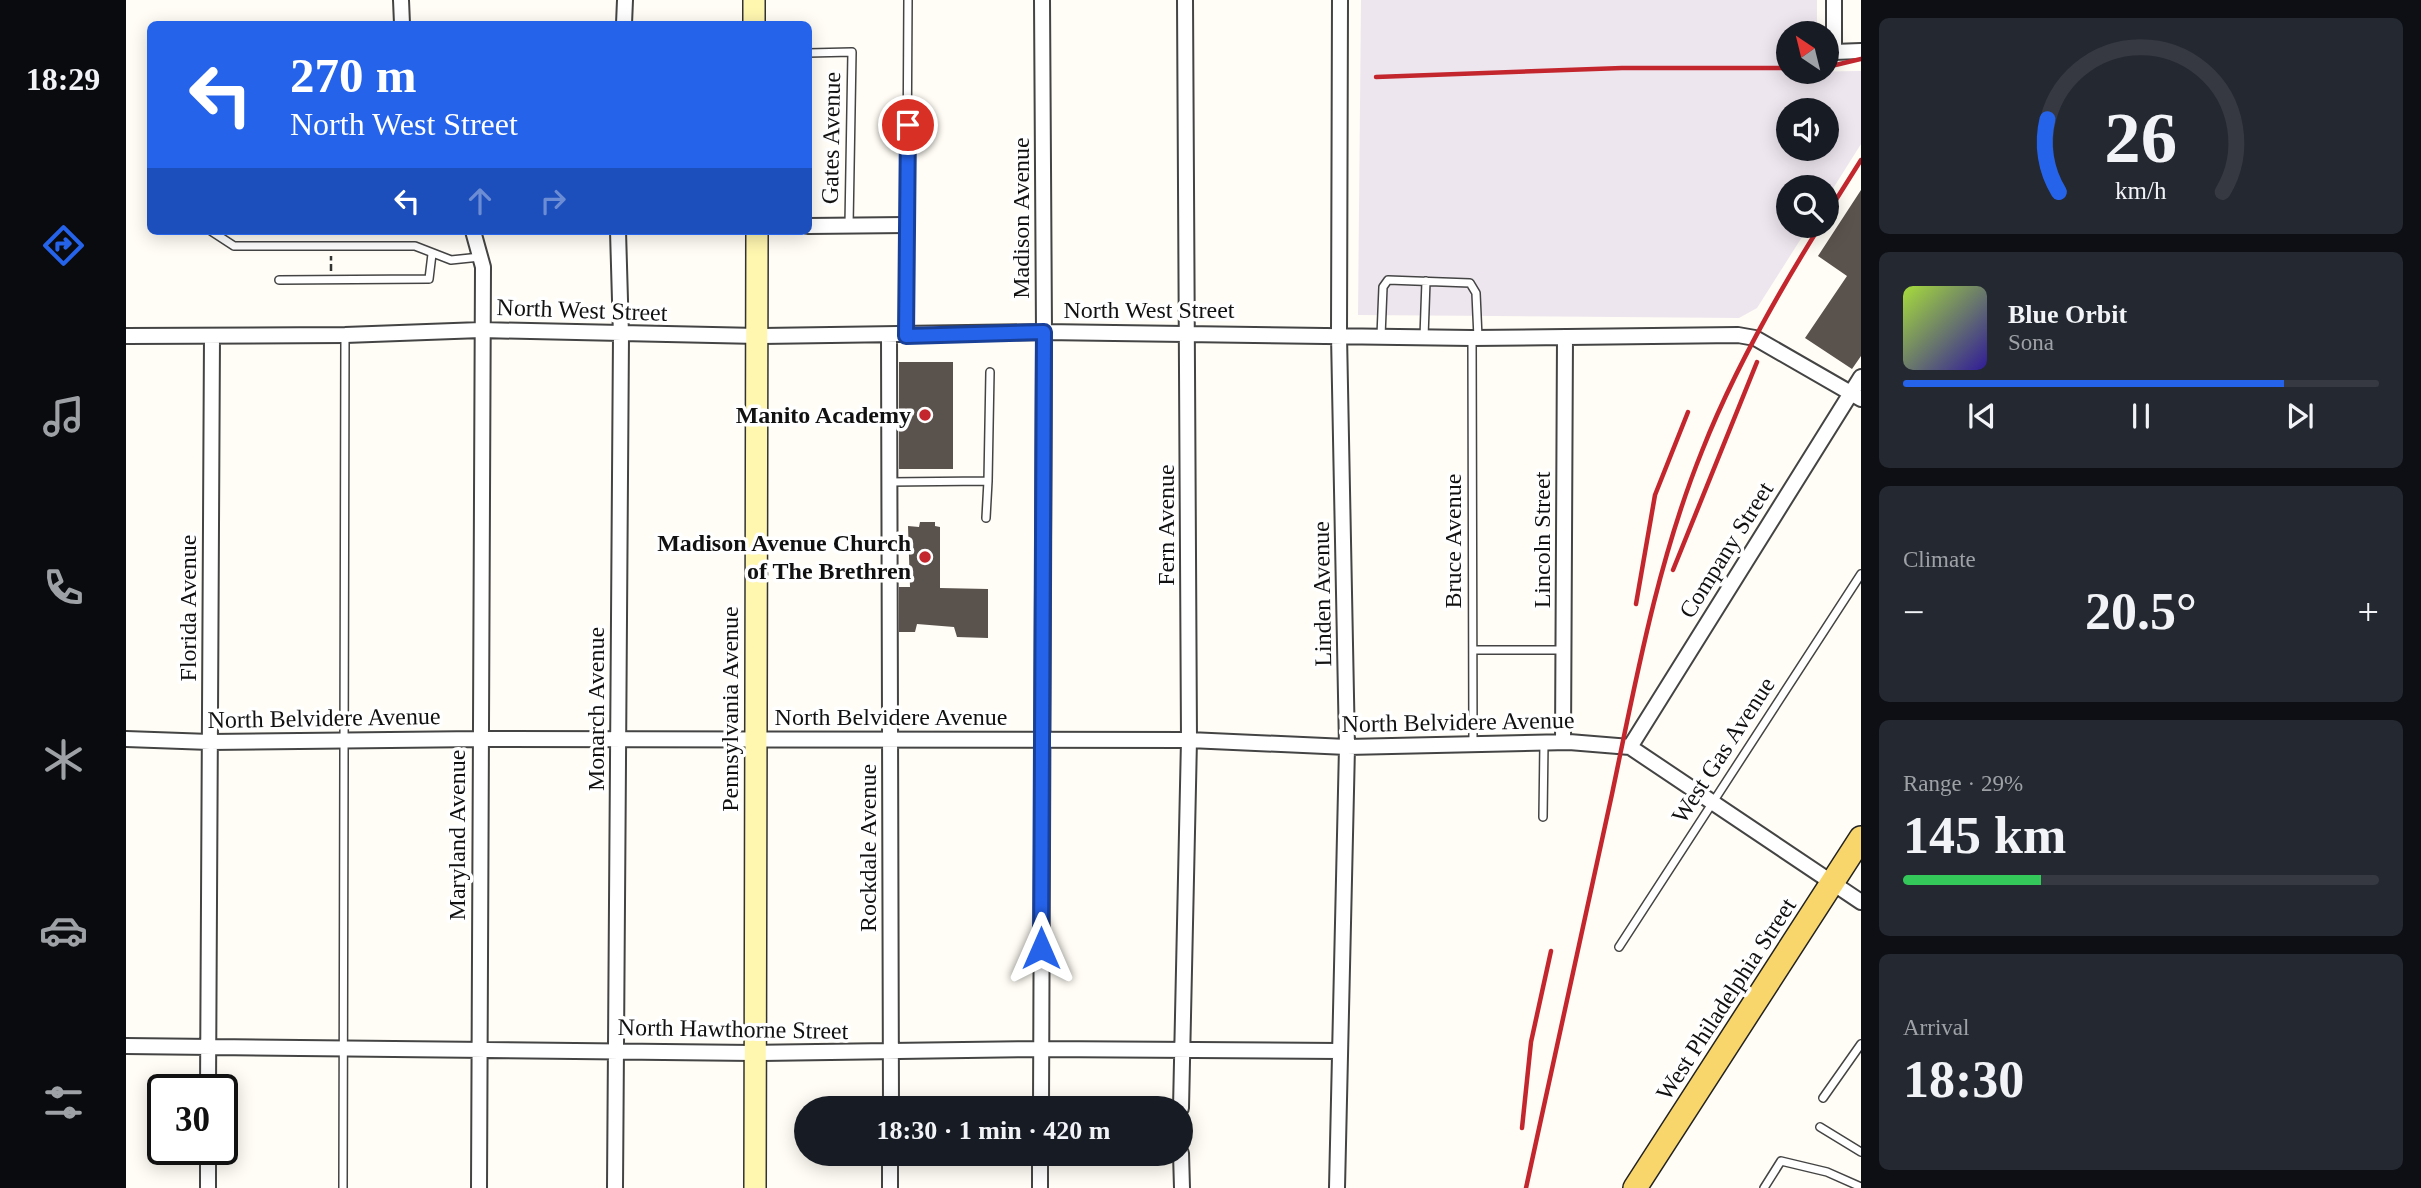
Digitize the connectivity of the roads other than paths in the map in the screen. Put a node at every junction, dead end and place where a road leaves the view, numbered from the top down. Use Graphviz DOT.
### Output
graph roads {
  1 [pos="401,0"];
  2 [pos="625,0"];
  3 [pos="754,0"];
  4 [pos="908,0"];
  5 [pos="1042,0"];
  6 [pos="1185,0"];
  7 [pos="1340,0"];
  8 [pos="1834,0"];
  9 [pos="402,21"];
  10 [pos="624,21"];
  11 [pos="754,21"];
  12 [pos="1861,51"];
  13 [pos="812,52"];
  14 [pos="907,225"];
  15 [pos="812,226"];
  16 [pos="849,226"];
  17 [pos="217,235"];
  18 [pos="474,235"];
  19 [pos="618,235"];
  20 [pos="757,235"];
  21 [pos="432,254"];
  22 [pos="480,257"];
  23 [pos="279,280"];
  24 [pos="1426,281"];
  25 [pos="481,330"];
  26 [pos="1044,332"];
  27 [pos="1187,333"];
  28 [pos="345,335"];
  29 [pos="621,335"];
  30 [pos="1339,335"];
  31 [pos="126,336"];
  32 [pos="212,336"];
  33 [pos="758,336"];
  34 [pos="889,336"];
  35 [pos="906,336"];
  36 [pos="1381,336"];
  37 [pos="1424,337"];
  38 [pos="1565,337"];
  39 [pos="1475,338"];
  40 [pos="990,372"];
  41 [pos="1861,377"];
  42 [pos="1856,396"];
  43 [pos="988,481"];
  44 [pos="888,482"];
  45 [pos="986,518"];
  46 [pos="1861,574"];
  47 [pos="1473,650"];
  48 [pos="1564,650"];
  49 [pos="126,739"];
  50 [pos="344,739"];
  51 [pos="480,739"];
  52 [pos="619,739"];
  53 [pos="757,739"];
  54 [pos="1041,740"];
  55 [pos="1189,740"];
  56 [pos="890,741"];
  57 [pos="210,742"];
  58 [pos="1544,743"];
  59 [pos="1563,743"];
  60 [pos="1473,744"];
  61 [pos="1347,747"];
  62 [pos="1630,747"];
  63 [pos="1712,800"];
  64 [pos="1543,817"];
  65 [pos="1861,838"];
  66 [pos="1832,882"];
  67 [pos="1861,902"];
  68 [pos="1619,947"];
  69 [pos="1861,1044"];
  70 [pos="126,1045"];
  71 [pos="208,1046"];
  72 [pos="345,1048"];
  73 [pos="1041,1049"];
  74 [pos="1180,1049"];
  75 [pos="479,1050"];
  76 [pos="616,1050"];
  77 [pos="1339,1051"];
  78 [pos="753,1053"];
  79 [pos="891,1053"];
  80 [pos="208,1074"];
  81 [pos="891,1096"];
  82 [pos="1041,1096"];
  83 [pos="1181,1096"];
  84 [pos="1823,1098"];
  85 [pos="1820,1127"];
  86 [pos="1861,1152"];
  87 [pos="208,1165"];
  88 [pos="890,1166"];
  89 [pos="1040,1166"];
  90 [pos="1181,1166"];
  91 [pos="1861,1187"];
  92 [pos="208,1188"];
  93 [pos="344,1188"];
  94 [pos="479,1188"];
  95 [pos="615,1188"];
  96 [pos="755,1188"];
  97 [pos="890,1188"];
  98 [pos="1040,1188"];
  99 [pos="1182,1188"];
  100 [pos="1337,1188"];
  101 [pos="1635,1188"];
  102 [pos="1764,1188"];
  1 -- 9 [label="street"];
  2 -- 10 [label="street"];
  3 -- 11 [label="street"];
  4 -- 14 [label="lane"];
  5 -- 26 [label="street, Madison Avenue"];
  6 -- 27 [label="street, Fern Avenue"];
  7 -- 30 [label="street, Linden Avenue"];
  8 -- 12 [label="street"];
  13 -- 16 [label="lane, Gates Avenue"];
  14 -- 16 [label="street"];
  14 -- 35 [label="lane"];
  15 -- 16 [label="street"];
  17 -- 21 [label="lane"];
  18 -- 22 [label="street, Maryland Avenue"];
  19 -- 29 [label="street, Monarch Avenue"];
  20 -- 33 [label="street, Pennsylvania Avenue"];
  21 -- 22 [label="lane"];
  21 -- 23 [label="lane"];
  22 -- 25 [label="street, Maryland Avenue"];
  24 -- 36 [label="lane"];
  24 -- 37 [label="lane"];
  24 -- 39 [label="lane, Bruce Avenue"];
  25 -- 28 [label="street, North West Street"];
  25 -- 29 [label="street, North West Street"];
  25 -- 51 [label="street, Maryland Avenue"];
  26 -- 27 [label="street, North West Street"];
  26 -- 35 [label="street, North West Street"];
  26 -- 54 [label="street, Madison Avenue"];
  27 -- 30 [label="street, North West Street"];
  27 -- 55 [label="street, Fern Avenue"];
  28 -- 32 [label="street, North West Street"];
  28 -- 50 [label="lane"];
  29 -- 33 [label="street, North West Street"];
  29 -- 52 [label="street, Monarch Avenue"];
  30 -- 36 [label="street, North West Street"];
  30 -- 61 [label="street, Linden Avenue"];
  31 -- 32 [label="street, North West Street"];
  32 -- 57 [label="street, Florida Avenue"];
  33 -- 34 [label="street, North West Street"];
  33 -- 53 [label="street, Pennsylvania Avenue"];
  34 -- 35 [label="street, North West Street"];
  34 -- 44 [label="street, Rockdale Avenue"];
  36 -- 37 [label="street, North West Street"];
  37 -- 39 [label="street, North West Street"];
  38 -- 39 [label="street, North West Street"];
  38 -- 42 [label="street, North West Street"];
  38 -- 48 [label="street, Lincoln Street"];
  39 -- 47 [label="lane, Bruce Avenue"];
  40 -- 43 [label="lane"];
  41 -- 42 [label="street, Company Street"];
  42 -- 62 [label="street, Company Street"];
  43 -- 44 [label="lane"];
  43 -- 45 [label="lane"];
  44 -- 56 [label="street, Rockdale Avenue"];
  46 -- 63 [label="lane, West Gas Avenue"];
  47 -- 48 [label="lane"];
  47 -- 60 [label="lane, Bruce Avenue"];
  48 -- 59 [label="street, Lincoln Street"];
  49 -- 57 [label="street, North Belvidere Avenue"];
  50 -- 51 [label="street, North Belvidere Avenue"];
  50 -- 57 [label="street, North Belvidere Avenue"];
  50 -- 72 [label="lane"];
  51 -- 52 [label="street, North Belvidere Avenue"];
  51 -- 75 [label="street, Maryland Avenue"];
  52 -- 53 [label="street, North Belvidere Avenue"];
  52 -- 76 [label="street, Monarch Avenue"];
  53 -- 56 [label="street, North Belvidere Avenue"];
  53 -- 78 [label="street, Pennsylvania Avenue"];
  54 -- 55 [label="street, North Belvidere Avenue"];
  54 -- 56 [label="street, North Belvidere Avenue"];
  54 -- 73 [label="street, Madison Avenue"];
  55 -- 61 [label="street, North Belvidere Avenue"];
  55 -- 74 [label="street, Fern Avenue"];
  56 -- 79 [label="street, Rockdale Avenue"];
  57 -- 71 [label="street, Florida Avenue"];
  58 -- 59 [label="street, North Belvidere Avenue"];
  58 -- 60 [label="street, North Belvidere Avenue"];
  58 -- 64 [label="lane"];
  59 -- 62 [label="street, North Belvidere Avenue"];
  60 -- 61 [label="street, North Belvidere Avenue"];
  61 -- 77 [label="street, Linden Avenue"];
  62 -- 63 [label="street, North Belvidere Avenue"];
  63 -- 66 [label="street, North Belvidere Avenue"];
  63 -- 68 [label="lane, West Gas Avenue"];
  65 -- 66 [label="main road, West Philadelphia Street"];
  66 -- 67 [label="street, North Belvidere Avenue"];
  66 -- 101 [label="main road, West Philadelphia Street"];
  69 -- 84 [label="lane"];
  70 -- 71 [label="street, North Hawthorne Street"];
  71 -- 72 [label="street, North Hawthorne Street"];
  71 -- 80 [label="street, Florida Avenue"];
  72 -- 75 [label="street, North Hawthorne Street"];
  72 -- 93 [label="lane"];
  73 -- 74 [label="street, North Hawthorne Street"];
  73 -- 79 [label="street, North Hawthorne Street"];
  73 -- 82 [label="street, Madison Avenue"];
  74 -- 77 [label="street, North Hawthorne Street"];
  74 -- 83 [label="street, Fern Avenue"];
  75 -- 76 [label="street, North Hawthorne Street"];
  75 -- 94 [label="street, Maryland Avenue"];
  76 -- 78 [label="street, North Hawthorne Street"];
  76 -- 95 [label="street, Monarch Avenue"];
  77 -- 100 [label="street, Linden Avenue"];
  78 -- 79 [label="street, North Hawthorne Street"];
  78 -- 96 [label="street, Pennsylvania Avenue"];
  79 -- 81 [label="street, Rockdale Avenue"];
  85 -- 86 [label="lane"];
  87 -- 92 [label="street"];
  88 -- 97 [label="street"];
  89 -- 98 [label="street"];
  90 -- 99 [label="street"];
  91 -- 102 [label="lane"];
}
